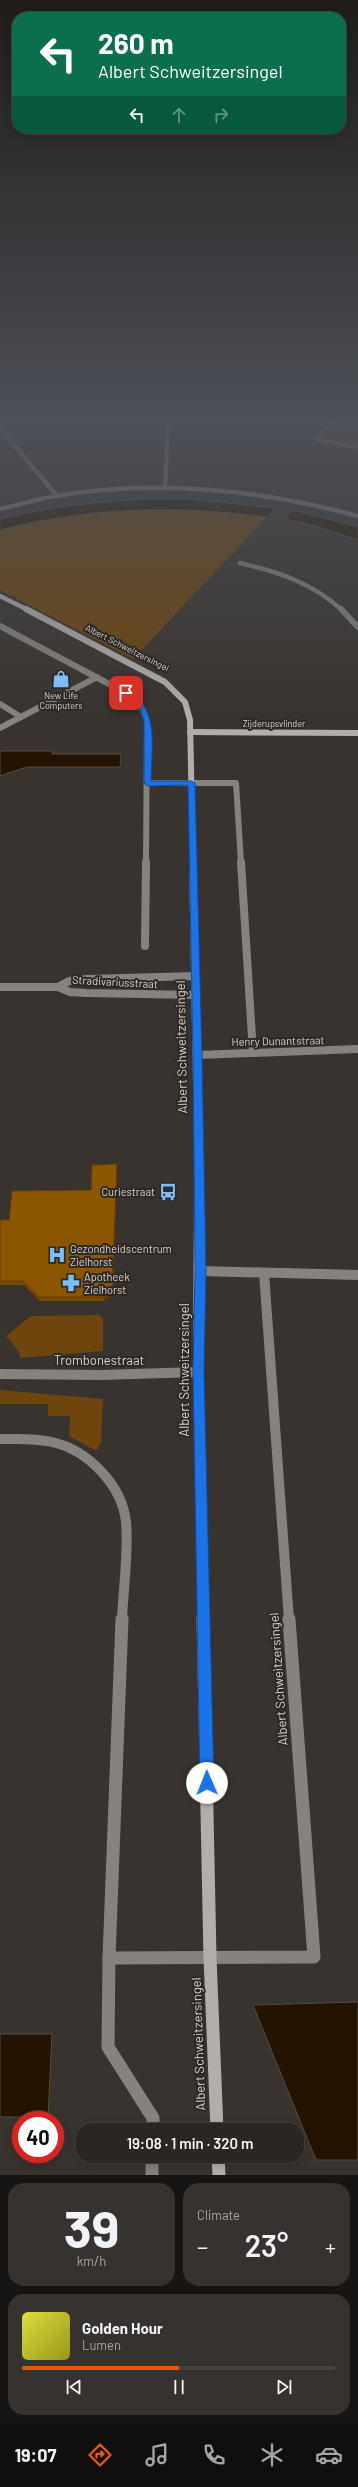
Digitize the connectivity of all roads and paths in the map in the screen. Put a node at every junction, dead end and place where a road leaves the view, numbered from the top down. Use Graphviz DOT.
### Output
graph roads {
  1 [pos="240,563"];
  2 [pos="0,596"];
  3 [pos="0,626"];
  4 [pos="358,626"];
  5 [pos="97,677"];
  6 [pos="0,704"];
  7 [pos="22,717"];
  8 [pos="0,728"];
  9 [pos="190,732"];
  10 [pos="358,733"];
  11 [pos="147,783"];
  12 [pos="191,783"];
  13 [pos="144,946"];
  14 [pos="196,976"];
  15 [pos="0,987"];
  16 [pos="58,987"];
  17 [pos="196,995"];
  18 [pos="358,1049"];
  19 [pos="253,1053"];
  20 [pos="198,1055"];
  21 [pos="200,1271"];
  22 [pos="264,1273"];
  23 [pos="358,1275"];
  24 [pos="198,1372"];
  25 [pos="0,1374"];
  26 [pos="0,1439"];
  27 [pos="210,1957"];
  28 [pos="109,1958"];
  29 [pos="153,2123"];
  30 [pos="217,2123"];
  31 [pos="152,2163"];
  32 [pos="218,2163"];
  33 [pos="152,2175"];
  34 [pos="219,2175"];
  1 -- 4 [label="street"];
  2 -- 9 [label="street, Albert Schweitzersingel"];
  3 -- 5 [label="street"];
  5 -- 7 [label="street"];
  5 -- 11 [label="street"];
  6 -- 7 [label="street"];
  7 -- 8 [label="street"];
  9 -- 10 [label="street, Zijderupsvlinder"];
  9 -- 12 [label="street, Albert Schweitzersingel"];
  11 -- 12 [label="street"];
  11 -- 13 [label="street"];
  12 -- 14 [label="street, Albert Schweitzersingel"];
  12 -- 19 [label="street"];
  14 -- 16 [label="street, Stradivariusstraat"];
  14 -- 17 [label="street, Albert Schweitzersingel"];
  15 -- 16 [label="street, Stradivariusstraat"];
  16 -- 17 [label="street, Stradivariusstraat"];
  17 -- 20 [label="street, Albert Schweitzersingel"];
  18 -- 19 [label="street, Henry Dunantstraat"];
  19 -- 20 [label="street, Henry Dunantstraat"];
  20 -- 21 [label="street, Albert Schweitzersingel"];
  21 -- 22 [label="street"];
  21 -- 24 [label="street, Albert Schweitzersingel"];
  22 -- 23 [label="street"];
  22 -- 27 [label="street, Albert Schweitzersingel"];
  24 -- 25 [label="street, Trombonestraat"];
  24 -- 27 [label="street, Albert Schweitzersingel"];
  26 -- 28 [label="street"];
  27 -- 28 [label="street, Albert Schweitzersingel"];
  27 -- 30 [label="street, Albert Schweitzersingel"];
  28 -- 29 [label="street"];
  31 -- 33 [label="street"];
  32 -- 34 [label="street"];
}
